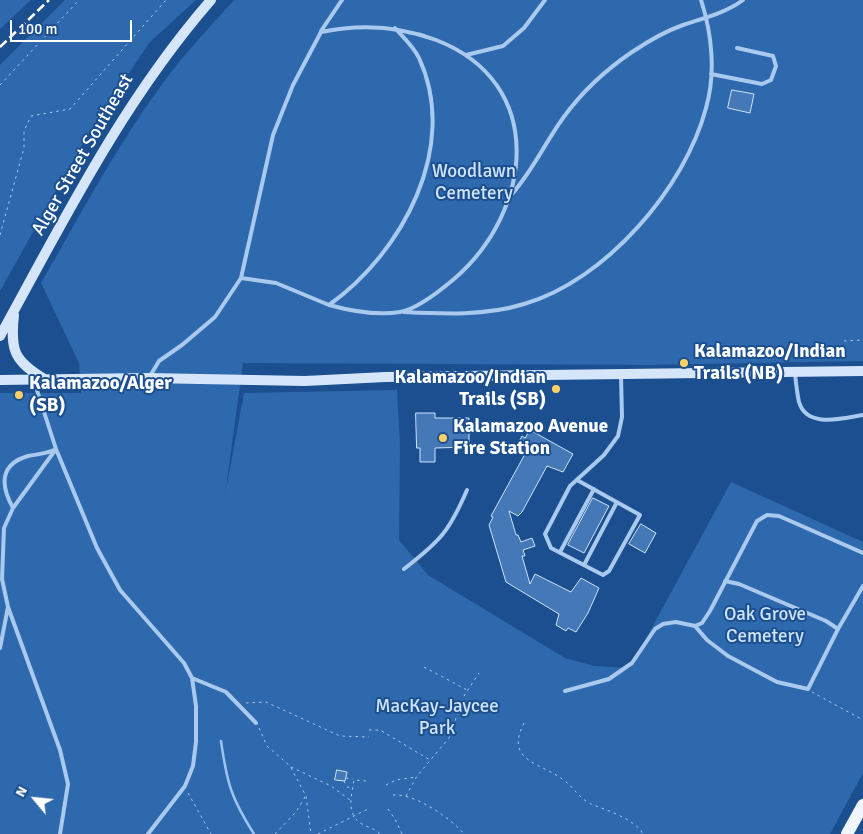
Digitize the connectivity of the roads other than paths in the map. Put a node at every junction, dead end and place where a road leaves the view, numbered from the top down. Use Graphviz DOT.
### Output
graph roads {
  1 [pos="210,0"];
  2 [pos="342,0"];
  3 [pos="546,0"];
  4 [pos="701,0"];
  5 [pos="743,0"];
  6 [pos="707,18"];
  7 [pos="395,28"];
  8 [pos="321,32"];
  9 [pos="737,48"];
  10 [pos="466,55"];
  11 [pos="711,74"];
  12 [pos="511,194"];
  13 [pos="240,278"];
  14 [pos="329,305"];
  15 [pos="14,310"];
  16 [pos="402,312"];
  17 [pos="0,336"];
  18 [pos="863,371"];
  19 [pos="794,372"];
  20 [pos="621,374"];
  21 [pos="148,378"];
  22 [pos="0,380"];
  23 [pos="34,380"];
  24 [pos="47,380"];
  25 [pos="863,415"];
  26 [pos="56,448"];
  27 [pos="577,480"];
  28 [pos="594,489"];
  29 [pos="466,490"];
  30 [pos="617,502"];
  31 [pos="13,508"];
  32 [pos="2,530"];
  33 [pos="560,552"];
  34 [pos="863,553"];
  35 [pos="584,565"];
  36 [pos="404,569"];
  37 [pos="725,580"];
  38 [pos="863,586"];
  39 [pos="8,607"];
  40 [pos="695,626"];
  41 [pos="838,629"];
  42 [pos="0,648"];
  43 [pos="192,678"];
  44 [pos="565,691"];
  45 [pos="256,723"];
  46 [pos="863,805"];
  47 [pos="60,834"];
  48 [pos="148,834"];
  49 [pos="847,834"];
  1 -- 15 [label="main road, Alger Street Southeast"];
  2 -- 8 [label="lane"];
  3 -- 10 [label="lane"];
  4 -- 6 [label="lane"];
  5 -- 6 [label="lane"];
  6 -- 11 [label="lane"];
  6 -- 12 [label="lane"];
  7 -- 8 [label="lane"];
  7 -- 10 [label="lane"];
  7 -- 14 [label="lane"];
  8 -- 13 [label="lane"];
  9 -- 11 [label="lane"];
  10 -- 12 [label="lane"];
  11 -- 16 [label="lane"];
  12 -- 16 [label="lane"];
  13 -- 14 [label="lane"];
  13 -- 21 [label="lane"];
  14 -- 16 [label="lane"];
  15 -- 17 [label="main road, Alger Street Southeast"];
  15 -- 24 [label="main road"];
  18 -- 19 [label="main road"];
  19 -- 20 [label="main road"];
  19 -- 25 [label="lane"];
  20 -- 21 [label="main road"];
  20 -- 27 [label="lane"];
  21 -- 24 [label="main road"];
  22 -- 23 [label="main road"];
  23 -- 24 [label="main road"];
  23 -- 26 [label="lane"];
  26 -- 31 [label="lane"];
  26 -- 31 [label="lane"];
  26 -- 43 [label="lane"];
  27 -- 28 [label="lane"];
  27 -- 33 [label="lane"];
  28 -- 30 [label="lane"];
  28 -- 33 [label="lane"];
  29 -- 36 [label="lane"];
  30 -- 35 [label="lane"];
  30 -- 35 [label="lane"];
  31 -- 32 [label="lane"];
  32 -- 39 [label="lane"];
  33 -- 35 [label="lane"];
  34 -- 37 [label="lane"];
  37 -- 40 [label="lane"];
  37 -- 41 [label="lane"];
  38 -- 41 [label="lane"];
  39 -- 42 [label="lane"];
  39 -- 47 [label="lane"];
  40 -- 41 [label="lane"];
  40 -- 44 [label="lane"];
  43 -- 45 [label="lane"];
  43 -- 48 [label="lane"];
  46 -- 49 [label="main road"];
}
